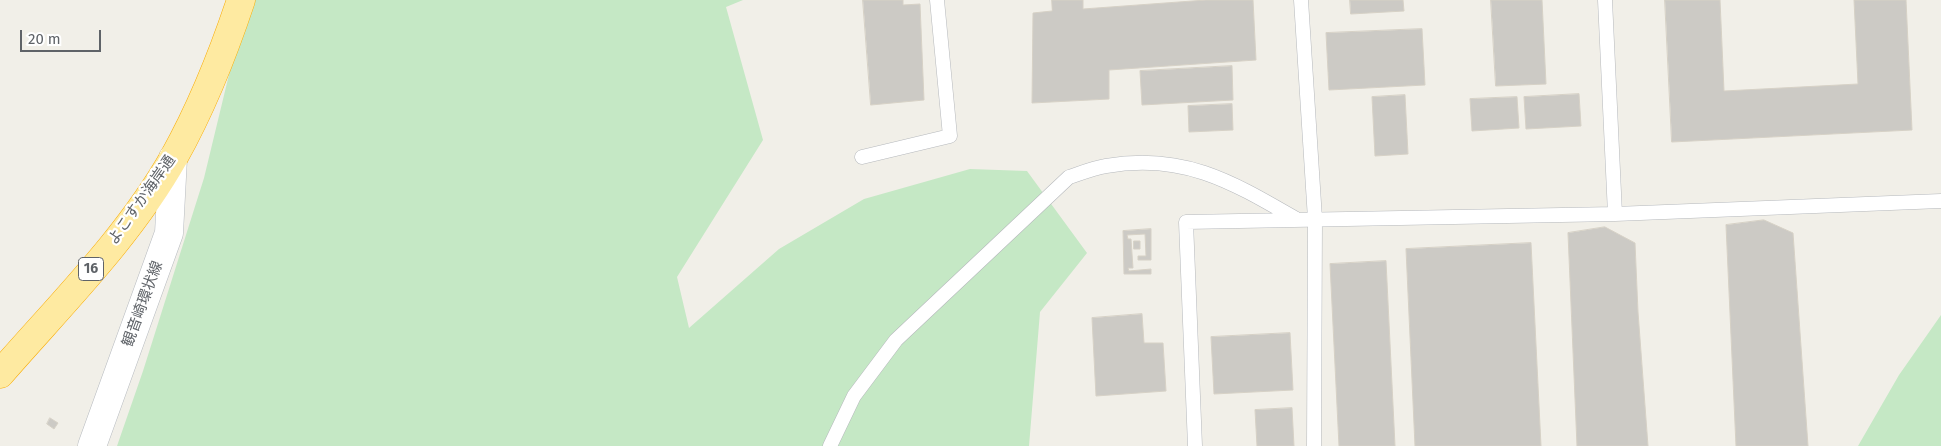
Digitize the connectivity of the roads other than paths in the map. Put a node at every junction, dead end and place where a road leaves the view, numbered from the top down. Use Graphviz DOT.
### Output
graph roads {
  1 [pos="241,0"];
  2 [pos="937,0"];
  3 [pos="1302,0"];
  4 [pos="1604,0"];
  5 [pos="862,157"];
  6 [pos="173,158"];
  7 [pos="1941,201"];
  8 [pos="1616,214"];
  9 [pos="1298,220"];
  10 [pos="1315,220"];
  11 [pos="0,374"];
  12 [pos="92,446"];
  13 [pos="830,446"];
  14 [pos="1195,446"];
  15 [pos="1314,446"];
  1 -- 6 [label="highway, よこすか海岸通 / 16"];
  2 -- 5 [label="lane"];
  3 -- 10 [label="lane"];
  4 -- 8 [label="lane"];
  6 -- 11 [label="highway, よこすか海岸通 / 16"];
  6 -- 12 [label="main road, 観音崎環状線"];
  7 -- 8 [label="lane"];
  8 -- 10 [label="lane"];
  9 -- 10 [label="lane"];
  9 -- 13 [label="lane"];
  9 -- 14 [label="lane"];
  10 -- 15 [label="lane"];
}
